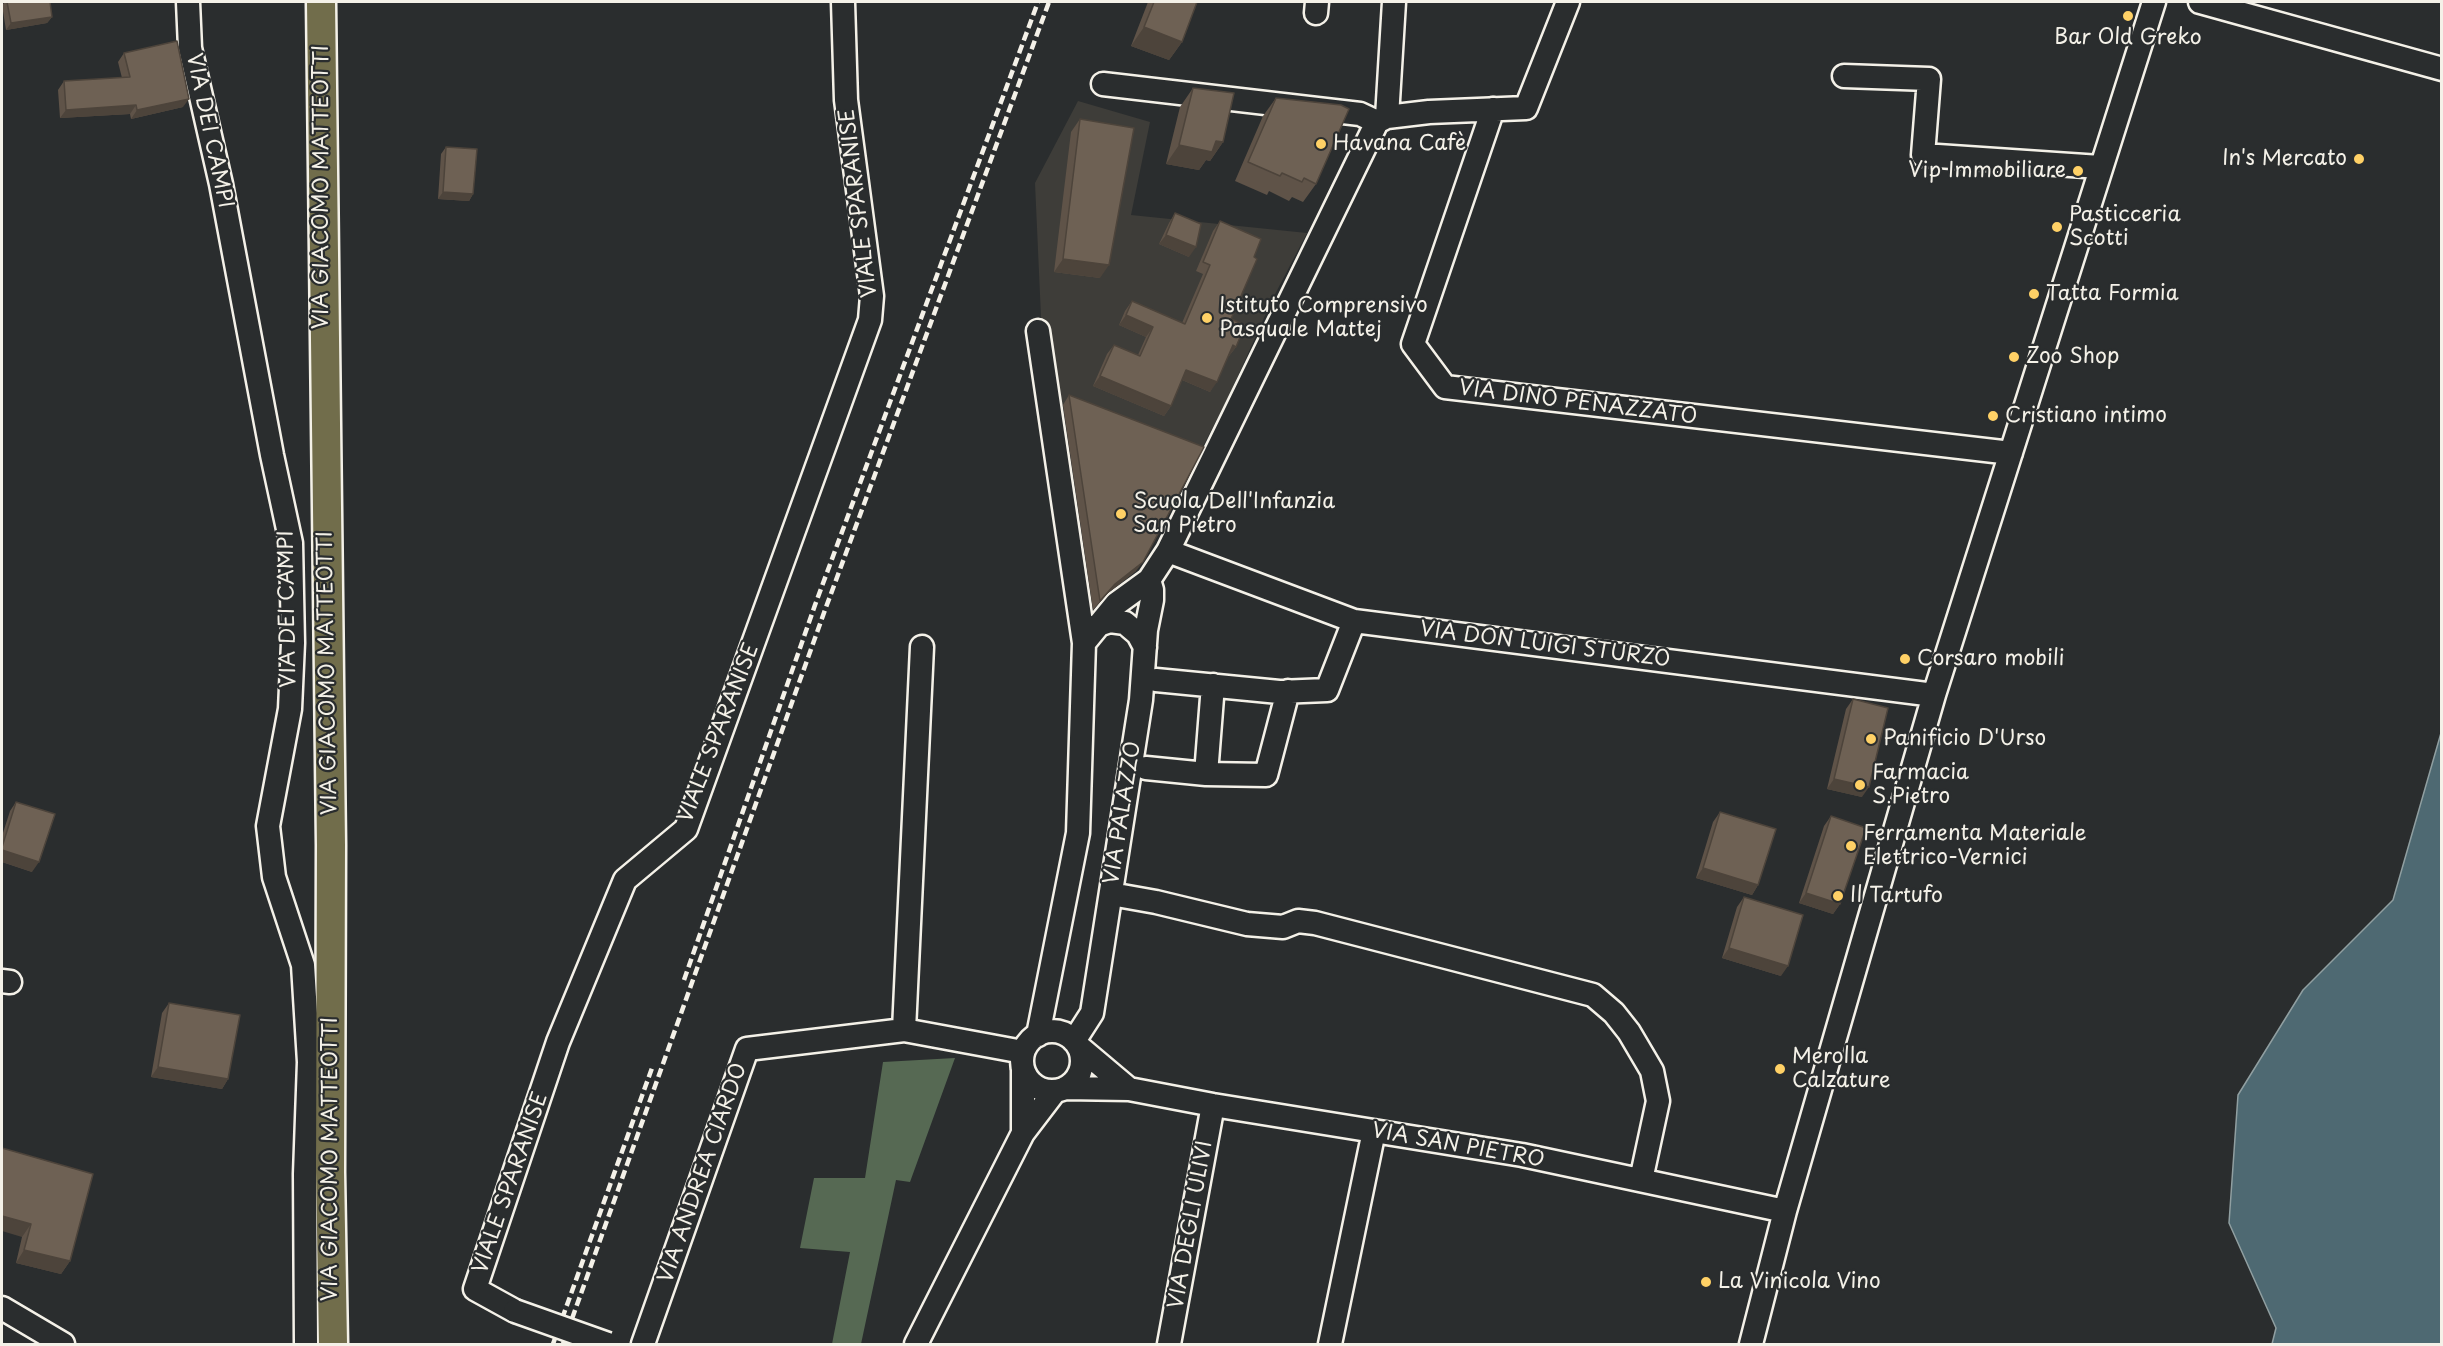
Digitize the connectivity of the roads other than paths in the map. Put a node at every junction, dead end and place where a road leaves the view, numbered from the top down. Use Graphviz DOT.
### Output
graph roads {
  1 [pos="188,2"];
  2 [pos="321,2"];
  3 [pos="843,2"];
  4 [pos="1394,2"];
  5 [pos="1568,2"];
  6 [pos="2154,2"];
  7 [pos="2200,2"];
  8 [pos="2442,69"];
  9 [pos="1844,76"];
  10 [pos="1104,84"];
  11 [pos="1493,109"];
  12 [pos="1382,120"];
  13 [pos="2100,167"];
  14 [pos="1038,331"];
  15 [pos="2011,453"];
  16 [pos="1168,550"];
  17 [pos="1149,580"];
  18 [pos="1354,621"];
  19 [pos="1091,634"];
  20 [pos="922,647"];
  21 [pos="1145,647"];
  22 [pos="1156,680"];
  23 [pos="1213,685"];
  24 [pos="1288,691"];
  25 [pos="1934,695"];
  26 [pos="1146,768"];
  27 [pos="1206,774"];
  28 [pos="1111,894"];
  29 [pos="904,1030"];
  30 [pos="1038,1035"];
  31 [pos="1076,1043"];
  32 [pos="1023,1061"];
  33 [pos="1060,1089"];
  34 [pos="1129,1089"];
  35 [pos="1213,1105"];
  36 [pos="1374,1131"];
  37 [pos="330,1133"];
  38 [pos="1023,1133"];
  39 [pos="1641,1180"];
  40 [pos="1785,1211"];
  41 [pos="305,1219"];
  42 [pos="2,1308"];
  43 [pos="63,1344"];
  44 [pos="306,1344"];
  45 [pos="333,1344"];
  46 [pos="608,1344"];
  47 [pos="643,1344"];
  48 [pos="916,1344"];
  49 [pos="1169,1344"];
  50 [pos="1330,1344"];
  51 [pos="1750,1344"];
  1 -- 41 [label="street, VIA DEI CAMPI"];
  2 -- 37 [label="main road, VIA GIACOMO MATTEOTTI"];
  3 -- 46 [label="street, VIALE SPARANISE, bridge"];
  4 -- 12 [label="street"];
  5 -- 11 [label="street"];
  6 -- 13 [label="street"];
  7 -- 8 [label="street"];
  9 -- 13 [label="street"];
  10 -- 12 [label="street"];
  11 -- 12 [label="street"];
  11 -- 15 [label="street, VIA DINO PENAZZATO"];
  12 -- 16 [label="street"];
  13 -- 15 [label="street"];
  14 -- 19 [label="street"];
  15 -- 25 [label="street"];
  16 -- 17 [label="street"];
  16 -- 18 [label="street, VIA DON LUIGI STURZO"];
  17 -- 19 [label="street"];
  17 -- 21 [label="street, VIA PALAZZO"];
  18 -- 24 [label="street"];
  18 -- 25 [label="street, VIA DON LUIGI STURZO"];
  19 -- 21 [label="street"];
  19 -- 30 [label="street"];
  20 -- 29 [label="street"];
  21 -- 28 [label="street, VIA PALAZZO"];
  22 -- 23 [label="street"];
  23 -- 24 [label="street"];
  23 -- 27 [label="street"];
  24 -- 27 [label="street"];
  25 -- 40 [label="street"];
  26 -- 27 [label="street"];
  28 -- 31 [label="street, VIA PALAZZO"];
  28 -- 39 [label="street"];
  29 -- 32 [label="street, VIA ANDREA CIARDO"];
  29 -- 47 [label="street, VIA ANDREA CIARDO"];
  30 -- 31 [label="street"];
  30 -- 32 [label="street"];
  31 -- 33 [label="street"];
  31 -- 34 [label="street, VIA SAN PIETRO"];
  32 -- 33 [label="street"];
  32 -- 38 [label="street"];
  33 -- 34 [label="street, VIA SAN PIETRO"];
  33 -- 38 [label="street"];
  34 -- 35 [label="street, VIA SAN PIETRO"];
  35 -- 36 [label="street, VIA SAN PIETRO"];
  35 -- 49 [label="street, VIA DEGLI ULIVI"];
  36 -- 39 [label="street, VIA SAN PIETRO"];
  36 -- 50 [label="street"];
  37 -- 41 [label="street, VIA DEI CAMPI"];
  37 -- 45 [label="main road, VIA GIACOMO MATTEOTTI"];
  38 -- 48 [label="street"];
  39 -- 40 [label="street, VIA SAN PIETRO"];
  40 -- 51 [label="street"];
  41 -- 44 [label="street, VIA DEI CAMPI"];
  42 -- 43 [label="street"];
}
